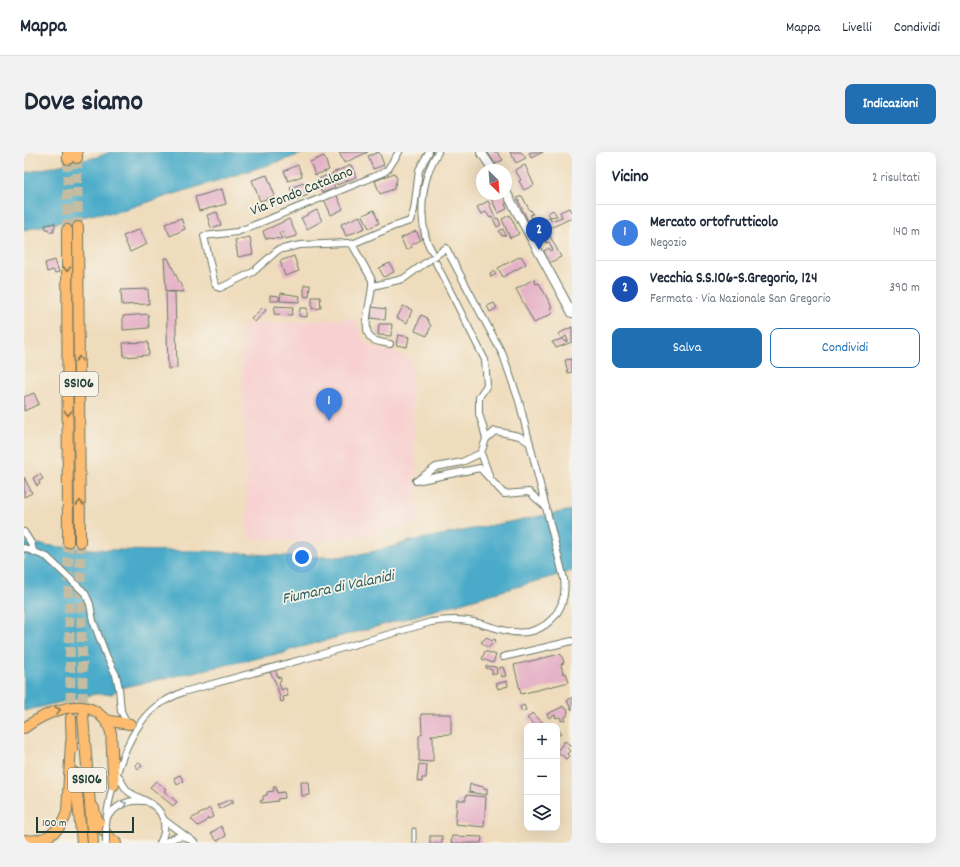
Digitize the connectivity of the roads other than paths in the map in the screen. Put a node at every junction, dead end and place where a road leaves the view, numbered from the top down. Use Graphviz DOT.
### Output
graph roads {
  1 [pos="399,152"];
  2 [pos="429,152"];
  3 [pos="438,152"];
  4 [pos="481,152"];
  5 [pos="489,164"];
  6 [pos="510,200"];
  7 [pos="78,227"];
  8 [pos="67,230"];
  9 [pos="352,244"];
  10 [pos="432,252"];
  11 [pos="436,263"];
  12 [pos="373,286"];
  13 [pos="572,313"];
  14 [pos="390,344"];
  15 [pos="486,440"];
  16 [pos="530,443"];
  17 [pos="481,453"];
  18 [pos="489,476"];
  19 [pos="546,507"];
  20 [pos="24,532"];
  21 [pos="68,542"];
  22 [pos="80,542"];
  23 [pos="24,548"];
  24 [pos="33,550"];
  25 [pos="572,641"];
  26 [pos="503,657"];
  27 [pos="83,716"];
  28 [pos="101,716"];
  29 [pos="71,718"];
  30 [pos="133,726"];
  31 [pos="24,728"];
  32 [pos="84,738"];
  33 [pos="71,743"];
  34 [pos="117,774"];
  35 [pos="114,785"];
  36 [pos="146,802"];
  37 [pos="164,820"];
  38 [pos="106,822"];
  39 [pos="414,830"];
  40 [pos="24,840"];
  41 [pos="194,842"];
  42 [pos="82,843"];
  43 [pos="93,843"];
  44 [pos="106,843"];
  45 [pos="116,843"];
  46 [pos="160,843"];
  47 [pos="164,843"];
  48 [pos="414,843"];
  1 -- 9 [label="street, Via Fondo Catalano"];
  2 -- 9 [label="street"];
  3 -- 10 [label="street"];
  4 -- 5 [label="street"];
  6 -- 13 [label="street"];
  22 -- 7 [label="highway, SS106, one-way"];
  8 -- 21 [label="highway, SS106, one-way"];
  9 -- 12 [label="street"];
  11 -- 15 [label="street"];
  12 -- 14 [label="street"];
  12 -- 16 [label="street"];
  15 -- 16 [label="street"];
  15 -- 17 [label="street"];
  16 -- 19 [label="street"];
  17 -- 18 [label="street"];
  17 -- 18 [label="street"];
  18 -- 19 [label="street"];
  19 -- 30 [label="street"];
  20 -- 24 [label="street"];
  23 -- 24 [label="street"];
  24 -- 30 [label="street"];
  25 -- 26 [label="street"];
  27 -- 32 [label="highway, SS106"];
  28 -- 30 [label="highway"];
  31 -- 28 [label="highway, one-way"];
  28 -- 35 [label="highway"];
  29 -- 33 [label="highway, SS106"];
  30 -- 34 [label="street"];
  32 -- 43 [label="highway, SS106"];
  32 -- 45 [label="highway"];
  33 -- 40 [label="highway"];
  33 -- 42 [label="highway, SS106"];
  34 -- 35 [label="street"];
  34 -- 36 [label="street"];
  35 -- 38 [label="street"];
  36 -- 37 [label="street"];
  38 -- 36 [label="street, one-way"];
  37 -- 41 [label="street"];
  37 -- 46 [label="street"];
  38 -- 44 [label="street, bridge"];
  39 -- 48 [label="lane"];
  41 -- 47 [label="street"];
}
